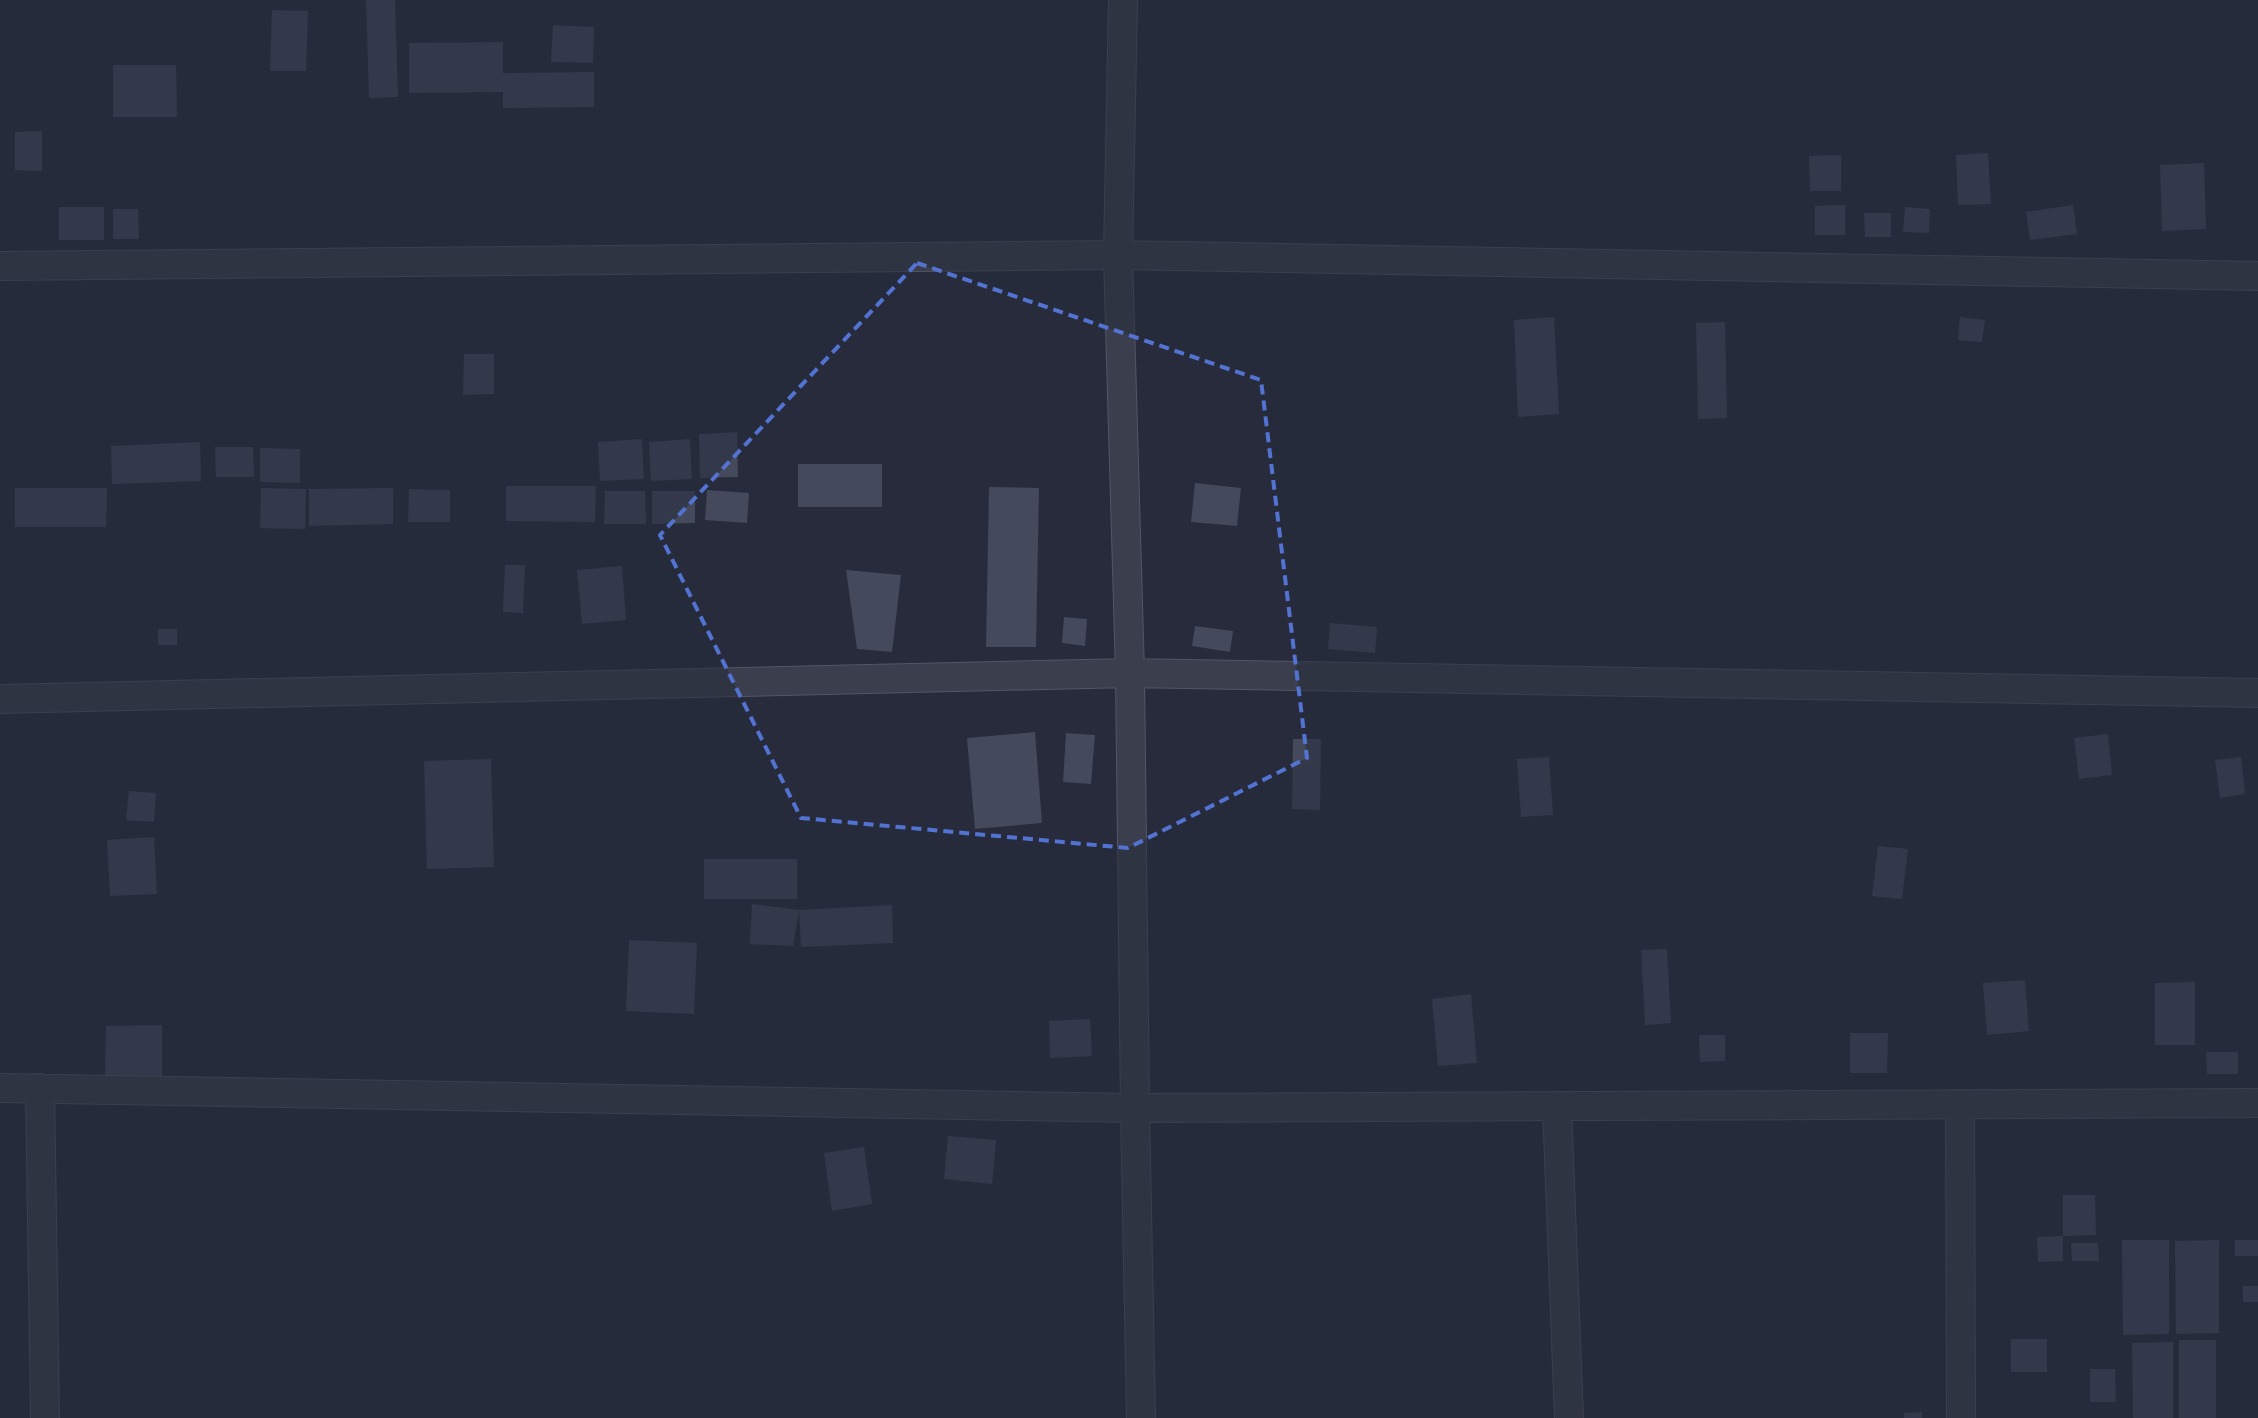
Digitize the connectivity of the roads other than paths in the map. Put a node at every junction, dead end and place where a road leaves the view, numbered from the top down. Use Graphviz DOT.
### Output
graph roads {
  1 [pos="1123,0"];
  2 [pos="1118,255"];
  3 [pos="0,266"];
  4 [pos="2258,276"];
  5 [pos="1130,673"];
  6 [pos="2258,693"];
  7 [pos="0,700"];
  8 [pos="0,1088"];
  9 [pos="40,1088"];
  10 [pos="2258,1103"];
  11 [pos="1960,1104"];
  12 [pos="1557,1106"];
  13 [pos="1135,1108"];
  14 [pos="46,1418"];
  15 [pos="1141,1418"];
  16 [pos="1569,1418"];
  17 [pos="1962,1418"];
  1 -- 2 [label="street"];
  2 -- 3 [label="street"];
  2 -- 4 [label="street"];
  2 -- 5 [label="street"];
  5 -- 6 [label="street"];
  5 -- 7 [label="street"];
  5 -- 13 [label="street"];
  8 -- 9 [label="street"];
  9 -- 13 [label="street"];
  9 -- 14 [label="street"];
  10 -- 11 [label="street"];
  11 -- 12 [label="street"];
  11 -- 17 [label="street"];
  12 -- 13 [label="street"];
  12 -- 16 [label="street"];
  13 -- 15 [label="street"];
}
